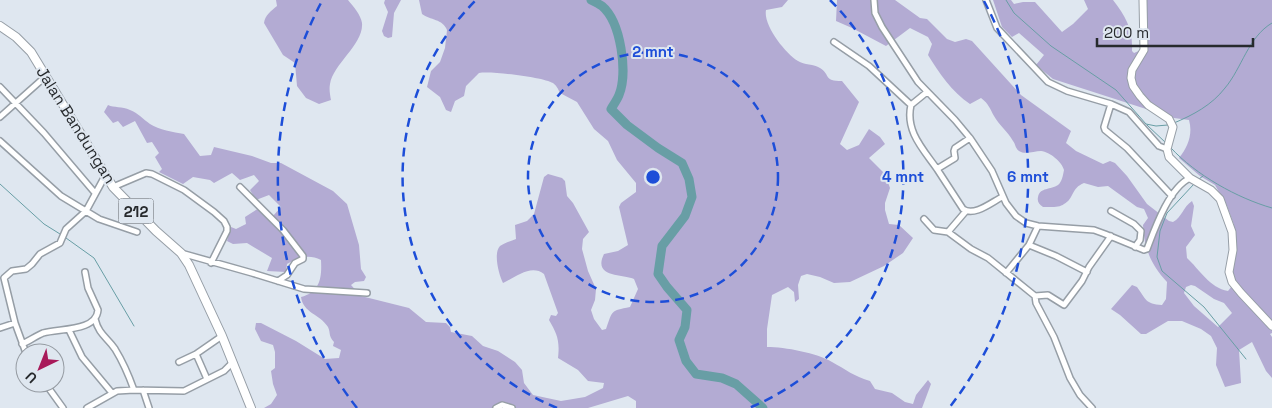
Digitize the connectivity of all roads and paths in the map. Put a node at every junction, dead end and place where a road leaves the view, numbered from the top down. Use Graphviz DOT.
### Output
graph roads {
  1 [pos="874,0"];
  2 [pos="986,0"];
  3 [pos="1143,0"];
  4 [pos="0,26"];
  5 [pos="834,42"];
  6 [pos="46,76"];
  7 [pos="0,87"];
  8 [pos="927,92"];
  9 [pos="15,104"];
  10 [pos="1111,104"];
  11 [pos="911,105"];
  12 [pos="0,117"];
  13 [pos="970,138"];
  14 [pos="0,141"];
  15 [pos="1167,149"];
  16 [pos="937,169"];
  17 [pos="106,176"];
  18 [pos="1191,179"];
  19 [pos="113,187"];
  20 [pos="240,187"];
  21 [pos="95,193"];
  22 [pos="1172,196"];
  23 [pos="1002,197"];
  24 [pos="86,211"];
  25 [pos="966,211"];
  26 [pos="1111,211"];
  27 [pos="924,219"];
  28 [pos="1038,226"];
  29 [pos="137,232"];
  30 [pos="948,232"];
  31 [pos="1111,236"];
  32 [pos="1029,245"];
  33 [pos="1135,247"];
  34 [pos="181,253"];
  35 [pos="211,263"];
  36 [pos="85,272"];
  37 [pos="1087,272"];
  38 [pos="1006,273"];
  39 [pos="278,281"];
  40 [pos="367,293"];
  41 [pos="1035,296"];
  42 [pos="8,299"];
  43 [pos="0,300"];
  44 [pos="95,319"];
  45 [pos="15,323"];
  46 [pos="1272,326"];
  47 [pos="0,328"];
  48 [pos="70,330"];
  49 [pos="222,336"];
  50 [pos="22,343"];
  51 [pos="24,343"];
  52 [pos="196,354"];
  53 [pos="179,362"];
  54 [pos="233,362"];
  55 [pos="207,379"];
  56 [pos="134,390"];
  57 [pos="143,390"];
  58 [pos="112,392"];
  59 [pos="52,393"];
  60 [pos="63,408"];
  61 [pos="87,408"];
  62 [pos="149,408"];
  63 [pos="251,408"];
  64 [pos="496,408"];
  65 [pos="512,408"];
  66 [pos="1092,408"];
  1 -- 8 [label="street"];
  2 -- 10 [label="street"];
  3 -- 15 [label="street"];
  4 -- 6 [label="main road, Jalan Bandungan / 212"];
  5 -- 11 [label="street"];
  6 -- 9 [label="street"];
  6 -- 17 [label="main road, Jalan Bandungan / 212"];
  7 -- 9 [label="street"];
  8 -- 11 [label="street"];
  8 -- 13 [label="street"];
  9 -- 12 [label="street"];
  9 -- 21 [label="street"];
  10 -- 15 [label="street"];
  10 -- 22 [label="street"];
  11 -- 16 [label="street"];
  13 -- 16 [label="street"];
  13 -- 23 [label="street"];
  14 -- 24 [label="street"];
  15 -- 18 [label="street"];
  16 -- 25 [label="street"];
  17 -- 19 [label="main road, Jalan Bandungan / 212"];
  17 -- 21 [label="street"];
  18 -- 22 [label="street"];
  18 -- 46 [label="street"];
  19 -- 34 [label="main road, Jalan Bandungan / 212"];
  19 -- 35 [label="street"];
  20 -- 39 [label="street"];
  21 -- 24 [label="street"];
  22 -- 33 [label="street"];
  23 -- 25 [label="street"];
  23 -- 28 [label="street"];
  24 -- 29 [label="street"];
  24 -- 42 [label="street"];
  25 -- 30 [label="street"];
  26 -- 33 [label="street"];
  27 -- 30 [label="street"];
  28 -- 31 [label="street"];
  28 -- 32 [label="street"];
  30 -- 38 [label="street"];
  31 -- 33 [label="street"];
  31 -- 37 [label="street"];
  32 -- 37 [label="street"];
  32 -- 38 [label="street"];
  34 -- 35 [label="street"];
  34 -- 49 [label="main road, Jalan Bandungan / 212"];
  35 -- 39 [label="street"];
  36 -- 44 [label="street"];
  37 -- 41 [label="street"];
  38 -- 41 [label="street"];
  39 -- 40 [label="street"];
  41 -- 66 [label="street"];
  42 -- 43 [label="street"];
  42 -- 45 [label="street"];
  44 -- 48 [label="street"];
  44 -- 56 [label="street"];
  45 -- 47 [label="street"];
  45 -- 50 [label="street"];
  48 -- 51 [label="street"];
  48 -- 58 [label="street"];
  49 -- 52 [label="street"];
  49 -- 54 [label="main road, Jalan Bandungan / 212"];
  52 -- 53 [label="street"];
  52 -- 55 [label="street"];
  54 -- 55 [label="street"];
  54 -- 63 [label="main road, Jalan Bandungan / 212"];
  55 -- 57 [label="street"];
  56 -- 57 [label="street"];
  56 -- 58 [label="street"];
  57 -- 62 [label="street"];
  58 -- 61 [label="street"];
  59 -- 60 [label="street"];
  64 -- 65 [label="street"];
}
